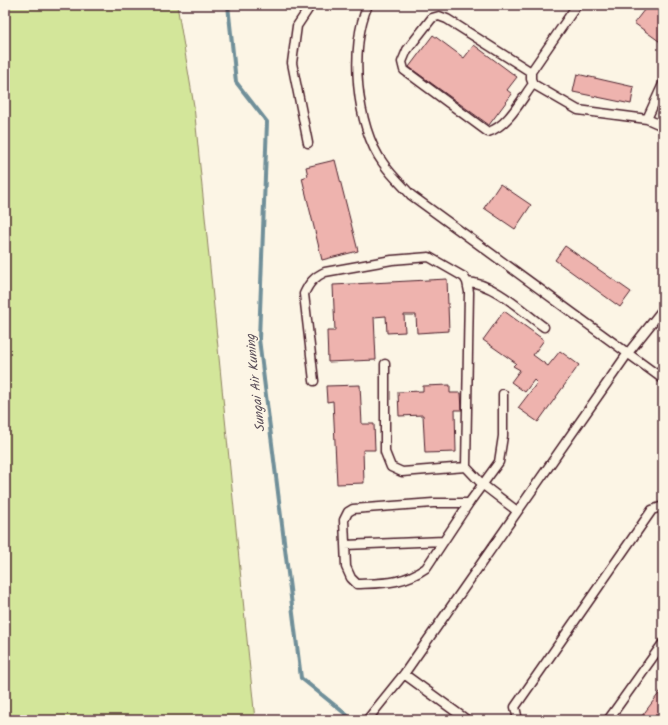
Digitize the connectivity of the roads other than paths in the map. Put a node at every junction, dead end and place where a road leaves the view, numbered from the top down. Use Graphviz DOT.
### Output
graph roads {
  1 [pos="311,5"];
  2 [pos="368,5"];
  3 [pos="577,5"];
  4 [pos="531,72"];
  5 [pos="533,84"];
  6 [pos="663,84"];
  7 [pos="647,119"];
  8 [pos="663,126"];
  9 [pos="308,144"];
  10 [pos="467,282"];
  11 [pos="663,309"];
  12 [pos="544,327"];
  13 [pos="628,353"];
  14 [pos="385,364"];
  15 [pos="663,378"];
  16 [pos="314,381"];
  17 [pos="503,394"];
  18 [pos="466,467"];
  19 [pos="482,484"];
  20 [pos="469,502"];
  21 [pos="663,506"];
  22 [pos="517,511"];
  23 [pos="444,541"];
  24 [pos="345,545"];
  25 [pos="663,643"];
  26 [pos="404,674"];
  27 [pos="367,720"];
  28 [pos="467,720"];
  29 [pos="518,720"];
  30 [pos="608,720"];
  1 -- 9 [label="lane"];
  2 -- 13 [label="lane"];
  3 -- 4 [label="lane"];
  4 -- 5 [label="lane"];
  4 -- 5 [label="lane"];
  5 -- 7 [label="lane"];
  6 -- 7 [label="lane"];
  7 -- 8 [label="lane"];
  10 -- 12 [label="lane"];
  10 -- 16 [label="lane"];
  10 -- 18 [label="lane"];
  11 -- 13 [label="lane"];
  13 -- 15 [label="lane"];
  13 -- 22 [label="lane"];
  14 -- 18 [label="lane"];
  17 -- 19 [label="lane"];
  18 -- 19 [label="lane"];
  19 -- 20 [label="lane"];
  19 -- 22 [label="lane"];
  20 -- 23 [label="lane"];
  20 -- 24 [label="lane"];
  21 -- 29 [label="lane"];
  22 -- 26 [label="lane"];
  23 -- 24 [label="lane"];
  23 -- 24 [label="lane"];
  25 -- 30 [label="lane"];
  26 -- 27 [label="lane"];
  26 -- 28 [label="lane"];
}
